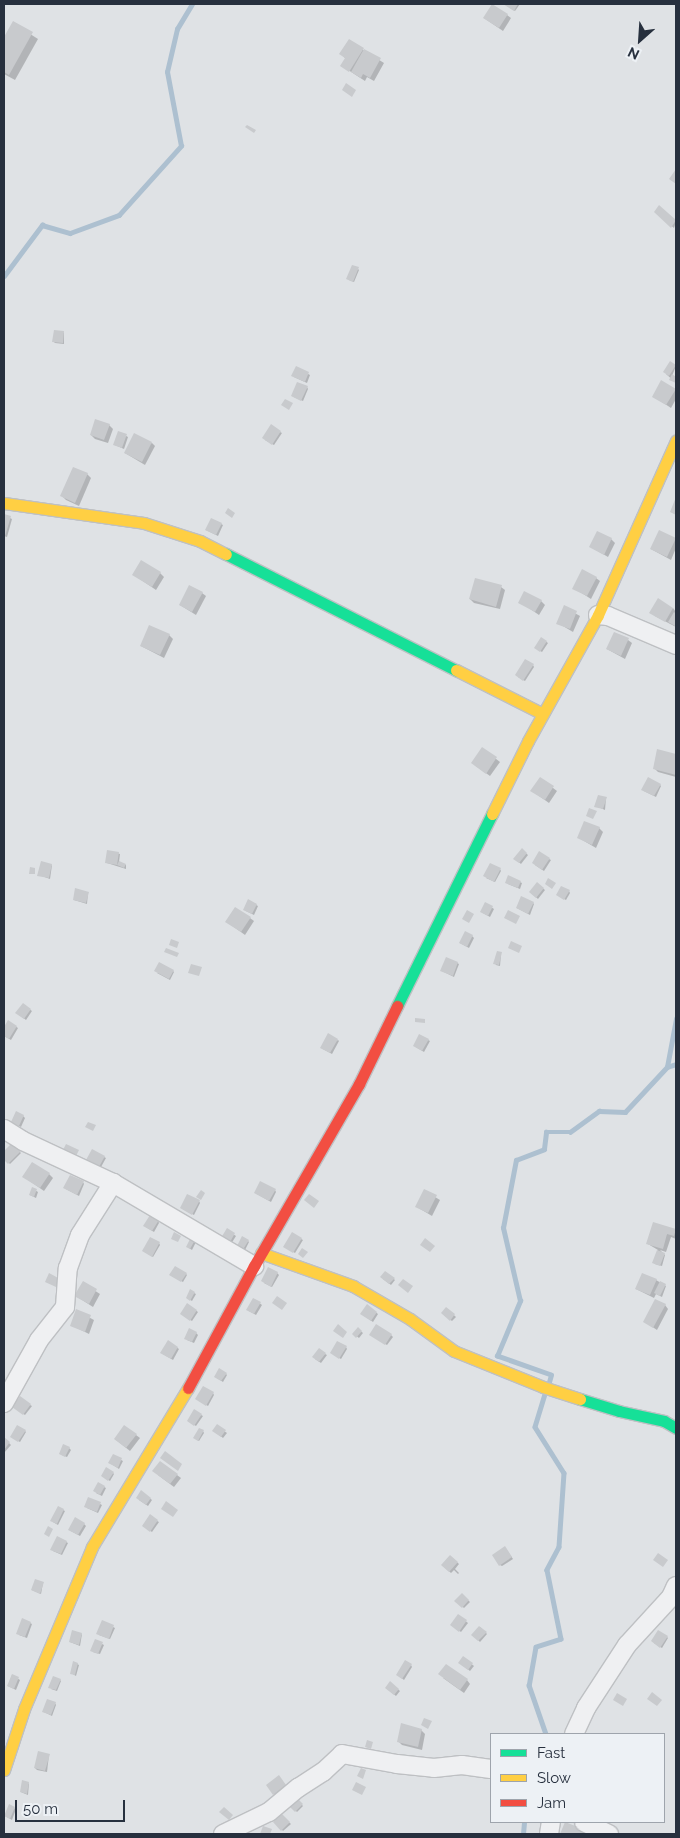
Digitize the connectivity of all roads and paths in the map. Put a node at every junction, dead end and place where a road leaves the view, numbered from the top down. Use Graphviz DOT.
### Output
graph roads {
  1 [pos="676,441"];
  2 [pos="4,503"];
  3 [pos="598,615"];
  4 [pos="676,645"];
  5 [pos="543,714"];
  6 [pos="4,1129"];
  7 [pos="113,1183"];
  8 [pos="257,1260"];
  9 [pos="4,1402"];
  10 [pos="676,1428"];
  11 [pos="676,1586"];
  12 [pos="574,1733"];
  13 [pos="490,1769"];
  14 [pos="4,1770"];
  15 [pos="586,1823"];
  16 [pos="224,1834"];
  17 [pos="609,1834"];
  1 -- 3 [label="street"];
  2 -- 5 [label="street"];
  3 -- 4 [label="street"];
  3 -- 5 [label="street"];
  5 -- 8 [label="street"];
  6 -- 7 [label="street"];
  7 -- 8 [label="street"];
  7 -- 9 [label="street"];
  8 -- 10 [label="street"];
  8 -- 14 [label="street"];
  11 -- 12 [label="street"];
  13 -- 16 [label="street"];
  15 -- 17 [label="street"];
}
